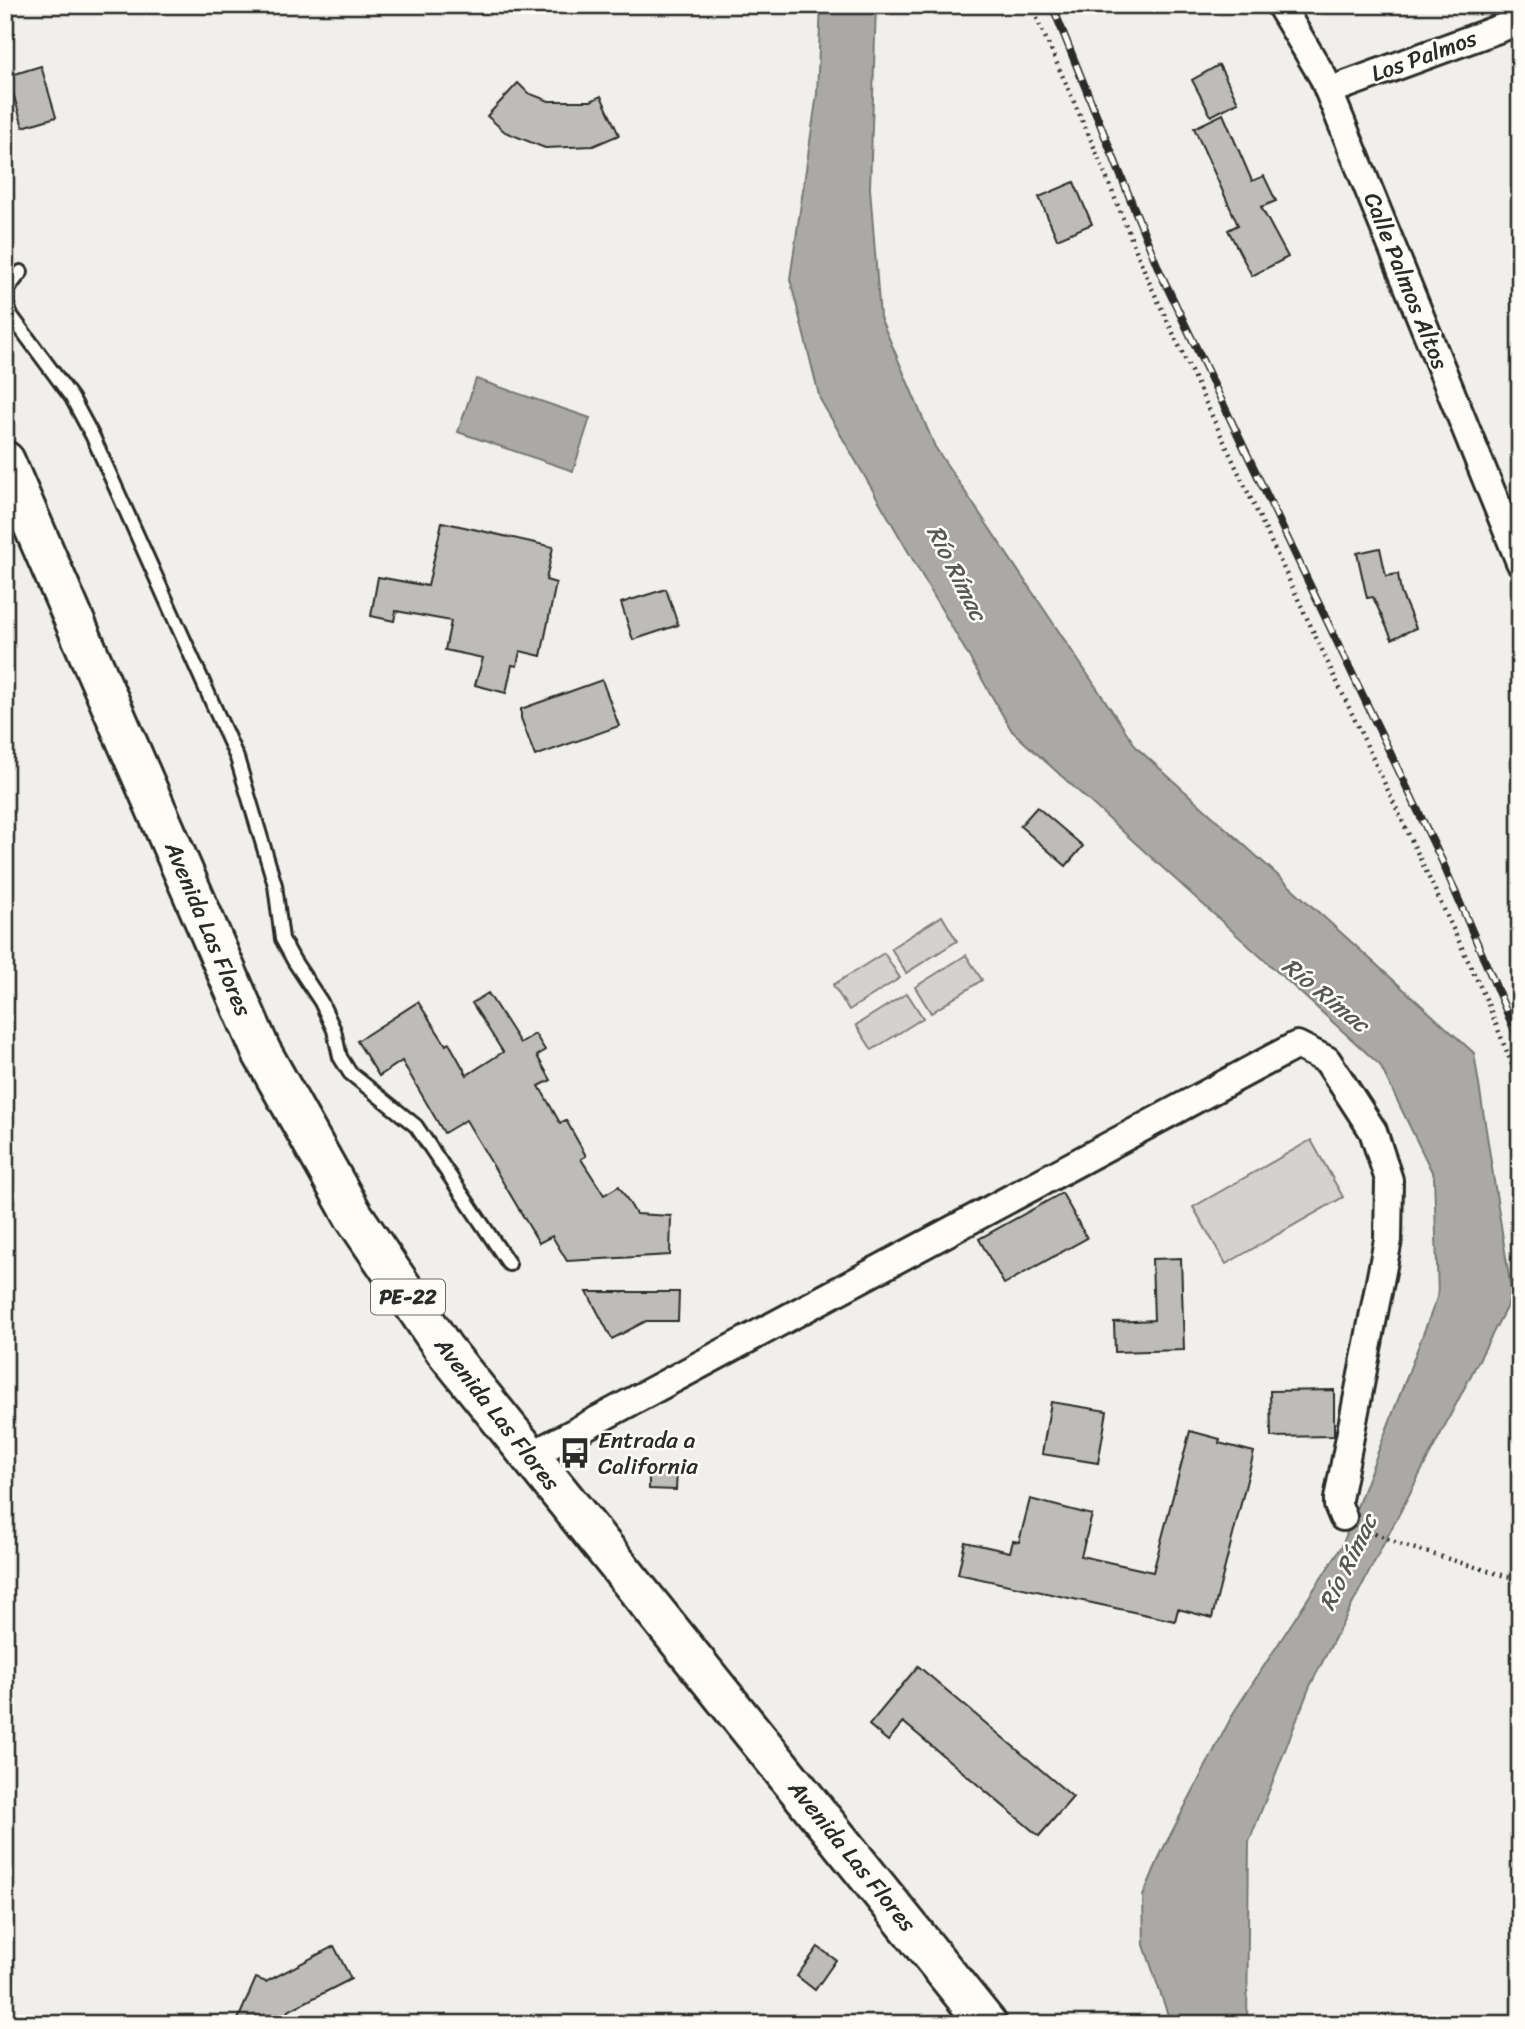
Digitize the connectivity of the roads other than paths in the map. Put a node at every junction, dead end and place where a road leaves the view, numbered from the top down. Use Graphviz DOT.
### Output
graph roads {
  1 [pos="1280,5"];
  2 [pos="1520,21"];
  3 [pos="1329,92"];
  4 [pos="21,272"];
  5 [pos="5,461"];
  6 [pos="1520,562"];
  7 [pos="509,1264"];
  8 [pos="530,1456"];
  9 [pos="1343,1517"];
  10 [pos="987,2024"];
  1 -- 3 [label="street, Calle Palmos Altos"];
  2 -- 3 [label="street, Los Palmos"];
  3 -- 6 [label="street, Calle Palmos Altos"];
  4 -- 7 [label="lane"];
  5 -- 8 [label="highway, Avenida Las Flores / PE-22"];
  8 -- 9 [label="street"];
  8 -- 10 [label="highway, Avenida Las Flores / PE-22"];
}
